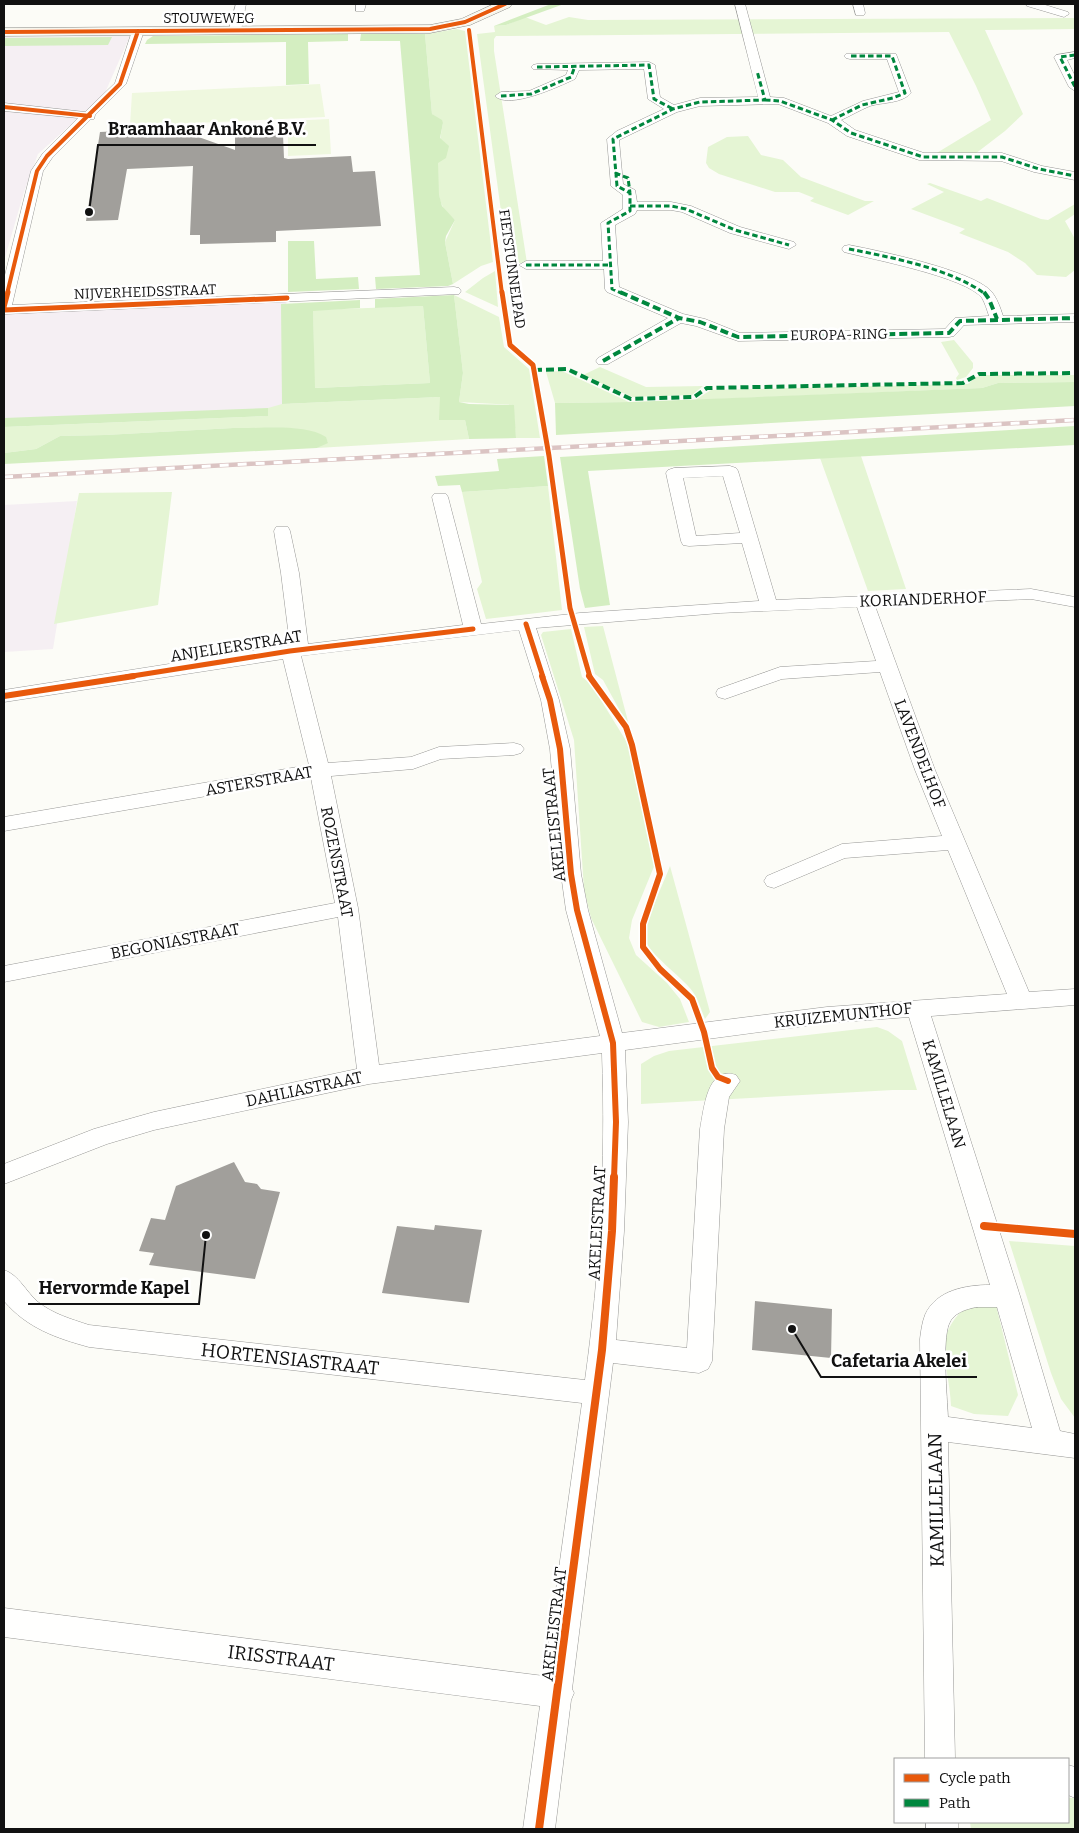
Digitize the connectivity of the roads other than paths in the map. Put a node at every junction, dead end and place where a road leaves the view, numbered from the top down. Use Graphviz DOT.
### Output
graph roads {
  1 [pos="242,4"];
  2 [pos="515,4"];
  3 [pos="740,4"];
  4 [pos="1031,4"];
  5 [pos="501,6"];
  6 [pos="1064,14"];
  7 [pos="235,30"];
  8 [pos="138,31"];
  9 [pos="4,32"];
  10 [pos="1075,55"];
  11 [pos="850,56"];
  12 [pos="574,66"];
  13 [pos="537,67"];
  14 [pos="1075,87"];
  15 [pos="502,96"];
  16 [pos="765,100"];
  17 [pos="4,107"];
  18 [pos="673,109"];
  19 [pos="90,116"];
  20 [pos="832,120"];
  21 [pos="1075,176"];
  22 [pos="630,200"];
  23 [pos="789,245"];
  24 [pos="848,248"];
  25 [pos="526,265"];
  26 [pos="610,265"];
  27 [pos="454,291"];
  28 [pos="4,309"];
  29 [pos="679,318"];
  30 [pos="1075,318"];
  31 [pos="997,319"];
  32 [pos="603,361"];
  33 [pos="440,497"];
  34 [pos="282,531"];
  35 [pos="749,538"];
  36 [pos="864,601"];
  37 [pos="1075,602"];
  38 [pos="769,606"];
  39 [pos="574,619"];
  40 [pos="526,624"];
  41 [pos="474,629"];
  42 [pos="295,651"];
  43 [pos="887,666"];
  44 [pos="725,693"];
  45 [pos="4,696"];
  46 [pos="514,749"];
  47 [pos="320,770"];
  48 [pos="4,824"];
  49 [pos="954,842"];
  50 [pos="774,882"];
  51 [pos="347,908"];
  52 [pos="4,974"];
  53 [pos="1075,997"];
  54 [pos="1021,1000"];
  55 [pos="917,1007"];
  56 [pos="612,1042"];
  57 [pos="369,1075"];
  58 [pos="728,1081"];
  59 [pos="4,1174"];
  60 [pos="4,1280"];
  61 [pos="1007,1296"];
  62 [pos="602,1350"];
  63 [pos="597,1393"];
  64 [pos="935,1428"];
  65 [pos="1063,1445"];
  66 [pos="4,1622"];
  67 [pos="558,1693"];
  68 [pos="940,1758"];
  69 [pos="539,1829"];
  1 -- 7 [label="street"];
  2 -- 5 [label="main road, STOUWEWEG"];
  3 -- 16 [label="street"];
  4 -- 6 [label="street"];
  5 -- 7 [label="main road, STOUWEWEG"];
  7 -- 8 [label="main road, STOUWEWEG"];
  8 -- 9 [label="main road, STOUWEWEG"];
  8 -- 19 [label="street"];
  10 -- 14 [label="street"];
  11 -- 20 [label="street"];
  12 -- 13 [label="street"];
  12 -- 15 [label="street"];
  12 -- 18 [label="street"];
  16 -- 18 [label="street"];
  16 -- 20 [label="street"];
  17 -- 19 [label="street"];
  18 -- 22 [label="street"];
  19 -- 28 [label="street"];
  20 -- 21 [label="street"];
  22 -- 23 [label="street"];
  22 -- 26 [label="street, EUROPA-RING"];
  24 -- 31 [label="street"];
  25 -- 26 [label="street"];
  26 -- 29 [label="street, EUROPA-RING"];
  27 -- 28 [label="street, NIJVERHEIDSSTRAAT"];
  29 -- 31 [label="street, EUROPA-RING"];
  29 -- 32 [label="street"];
  30 -- 31 [label="street, EUROPA-RING"];
  33 -- 41 [label="street"];
  34 -- 42 [label="street, ANJELIERSTRAAT"];
  35 -- 35 [label="street"];
  35 -- 38 [label="street"];
  36 -- 37 [label="street, KORIANDERHOF"];
  36 -- 38 [label="street, KORIANDERHOF"];
  36 -- 43 [label="street, LAVENDELHOF"];
  38 -- 39 [label="street, KORIANDERHOF"];
  39 -- 40 [label="street, ANJELIERSTRAAT"];
  40 -- 41 [label="street, ANJELIERSTRAAT"];
  40 -- 56 [label="street, AKELEISTRAAT"];
  41 -- 42 [label="street, ANJELIERSTRAAT"];
  42 -- 45 [label="street, ANJELIERSTRAAT"];
  42 -- 47 [label="street, ROZENSTRAAT"];
  43 -- 44 [label="street"];
  43 -- 49 [label="street, LAVENDELHOF"];
  46 -- 47 [label="street, ASTERSTRAAT"];
  47 -- 48 [label="street, ASTERSTRAAT"];
  47 -- 51 [label="street, ROZENSTRAAT"];
  49 -- 50 [label="street"];
  49 -- 54 [label="street, LAVENDELHOF"];
  51 -- 52 [label="street, BEGONIASTRAAT"];
  51 -- 57 [label="street, ROZENSTRAAT"];
  53 -- 54 [label="street, KRUIZEMUNTHOF"];
  54 -- 55 [label="street, KRUIZEMUNTHOF"];
  55 -- 56 [label="street, KRUIZEMUNTHOF"];
  55 -- 61 [label="street, KAMILLELAAN"];
  56 -- 57 [label="street, DAHLIASTRAAT"];
  56 -- 62 [label="street, AKELEISTRAAT"];
  57 -- 59 [label="street, DAHLIASTRAAT"];
  58 -- 62 [label="street"];
  60 -- 63 [label="street, HORTENSIASTRAAT"];
  61 -- 64 [label="street, KAMILLELAAN"];
  61 -- 65 [label="street, KAMILLELAAN"];
  62 -- 63 [label="street, AKELEISTRAAT"];
  63 -- 67 [label="street, AKELEISTRAAT"];
  64 -- 65 [label="street"];
  64 -- 68 [label="street, KAMILLELAAN"];
  66 -- 67 [label="street, IRISSTRAAT"];
  67 -- 69 [label="street, AKELEISTRAAT"];
}
